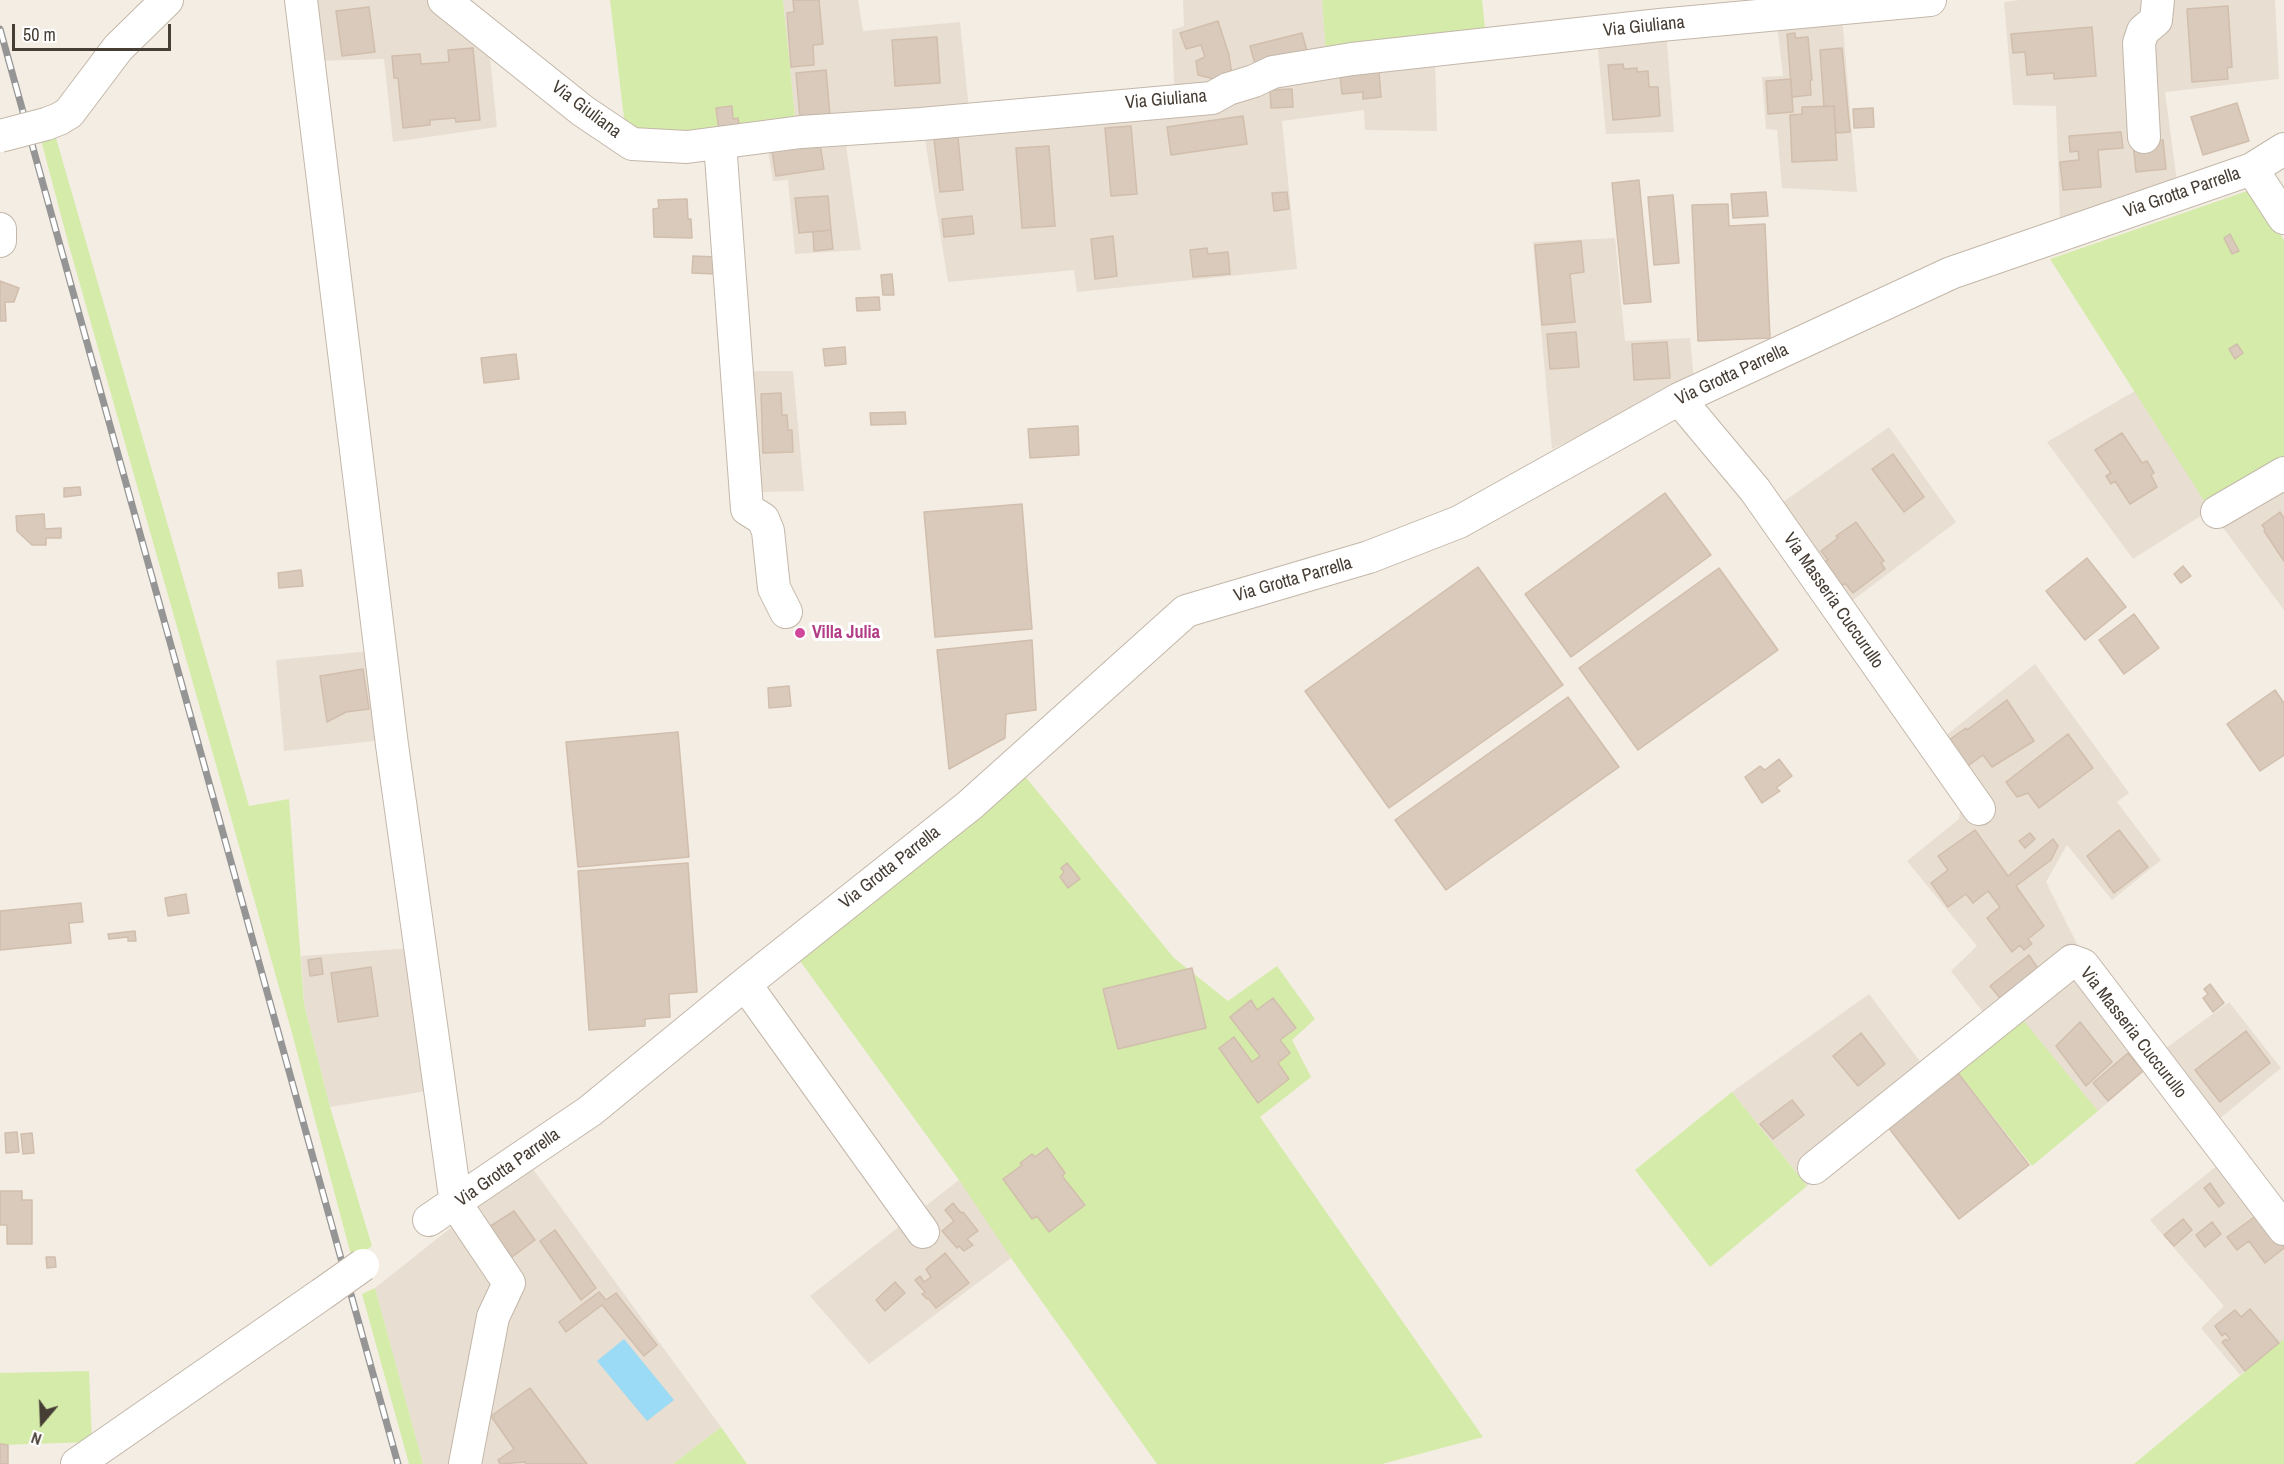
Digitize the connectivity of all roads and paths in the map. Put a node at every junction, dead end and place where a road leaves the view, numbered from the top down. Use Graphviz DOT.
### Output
graph roads {
  1 [pos="167,0"];
  2 [pos="301,0"];
  3 [pos="444,0"];
  4 [pos="1930,0"];
  5 [pos="2158,0"];
  6 [pos="0,136"];
  7 [pos="2144,137"];
  8 [pos="720,142"];
  9 [pos="2284,148"];
  10 [pos="2252,169"];
  11 [pos="2284,218"];
  12 [pos="0,229"];
  13 [pos="0,242"];
  14 [pos="1679,399"];
  15 [pos="2284,473"];
  16 [pos="2217,512"];
  17 [pos="786,612"];
  18 [pos="1979,809"];
  19 [pos="745,984"];
  20 [pos="1814,1168"];
  21 [pos="456,1204"];
  22 [pos="429,1220"];
  23 [pos="2284,1229"];
  24 [pos="923,1232"];
  25 [pos="363,1265"];
  26 [pos="77,1464"];
  27 [pos="465,1464"];
  1 -- 6 [label="street, bridge"];
  2 -- 21 [label="street"];
  3 -- 8 [label="street, Via Giuliana"];
  4 -- 8 [label="street, Via Giuliana"];
  5 -- 7 [label="street"];
  8 -- 17 [label="street"];
  9 -- 10 [label="street, Via Grotta Parrella"];
  10 -- 11 [label="street"];
  10 -- 14 [label="street, Via Grotta Parrella"];
  12 -- 13 [label="street"];
  14 -- 18 [label="street, Via Masseria Cuccurullo"];
  14 -- 19 [label="street, Via Grotta Parrella"];
  15 -- 16 [label="street"];
  19 -- 21 [label="street, Via Grotta Parrella"];
  19 -- 24 [label="street"];
  20 -- 23 [label="street, Via Masseria Cuccurullo"];
  21 -- 22 [label="street, Via Grotta Parrella"];
  21 -- 27 [label="street"];
  25 -- 26 [label="street, bridge"];
}
